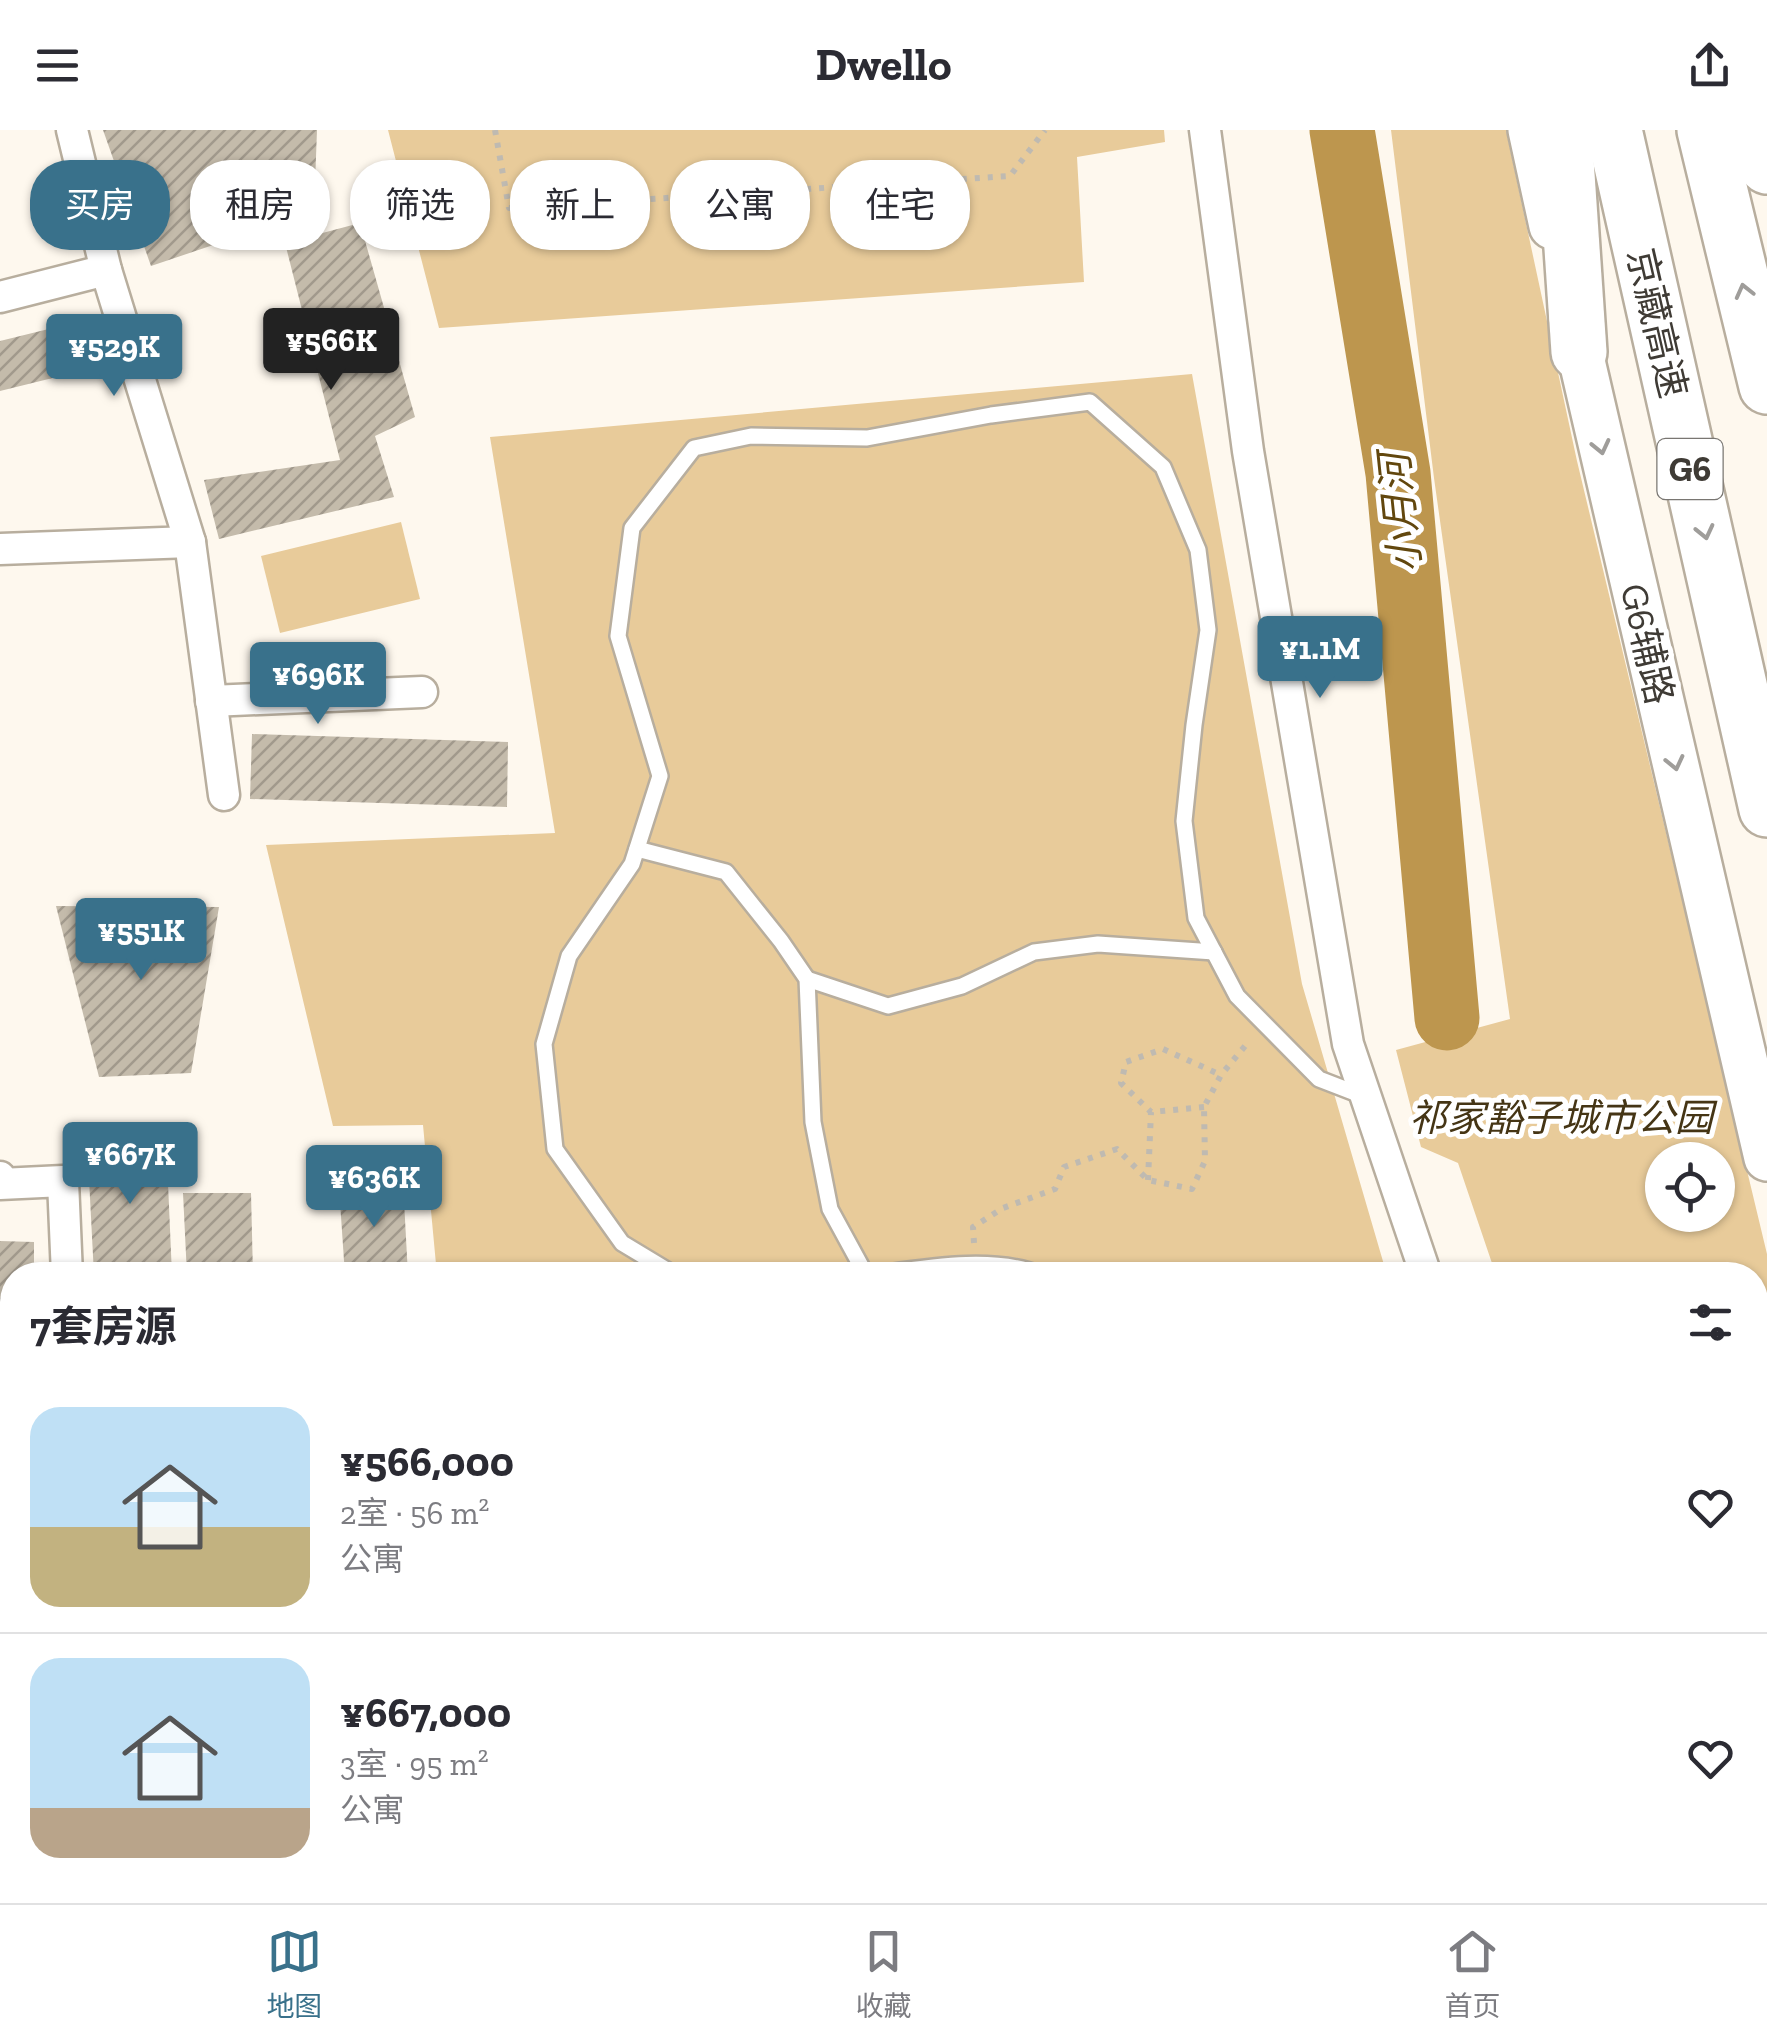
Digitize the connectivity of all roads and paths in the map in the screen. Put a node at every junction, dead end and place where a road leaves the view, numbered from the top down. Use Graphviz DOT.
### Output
graph roads {
  1 [pos="72,130"];
  2 [pos="494,130"];
  3 [pos="1045,130"];
  4 [pos="1204,130"];
  5 [pos="1531,130"];
  6 [pos="1564,130"];
  7 [pos="1614,130"];
  8 [pos="1706,130"];
  9 [pos="1760,130"];
  10 [pos="1767,166"];
  11 [pos="106,270"];
  12 [pos="0,297"];
  13 [pos="1579,352"];
  14 [pos="1767,386"];
  15 [pos="190,542"];
  16 [pos="0,548"];
  17 [pos="422,692"];
  18 [pos="211,702"];
  19 [pos="224,795"];
  20 [pos="1767,808"];
  21 [pos="637,849"];
  22 [pos="1214,952"];
  23 [pos="807,979"];
  24 [pos="1263,1023"];
  25 [pos="1221,1075"];
  26 [pos="1366,1097"];
  27 [pos="1204,1107"];
  28 [pos="1151,1112"];
  29 [pos="1767,1158"];
  30 [pos="1148,1180"];
  31 [pos="0,1183"];
  32 [pos="66,1262"];
  33 [pos="653,1262"];
  34 [pos="861,1262"];
  35 [pos="976,1262"];
  36 [pos="1422,1262"];
  1 -- 11 [label="street"];
  2 -- 3 [label="path"];
  4 -- 26 [label="street"];
  5 -- 13 [label="street, G6辅路"];
  6 -- 13 [label="highway"];
  7 -- 20 [label="highway, 京藏高速 / G6, one-way"];
  14 -- 8 [label="highway, one-way"];
  9 -- 10 [label="highway"];
  11 -- 12 [label="street"];
  11 -- 15 [label="street"];
  13 -- 29 [label="street, G6辅路, one-way"];
  15 -- 16 [label="street"];
  15 -- 18 [label="street"];
  17 -- 18 [label="street"];
  18 -- 19 [label="street"];
  21 -- 22 [label="lane"];
  21 -- 23 [label="lane"];
  21 -- 33 [label="lane"];
  22 -- 23 [label="lane"];
  22 -- 24 [label="lane"];
  23 -- 34 [label="lane"];
  24 -- 25 [label="path"];
  24 -- 26 [label="lane"];
  25 -- 27 [label="path"];
  25 -- 28 [label="path"];
  26 -- 36 [label="street"];
  27 -- 28 [label="path"];
  27 -- 30 [label="path"];
  28 -- 30 [label="path"];
  30 -- 35 [label="path"];
  31 -- 32 [label="street"];
}
